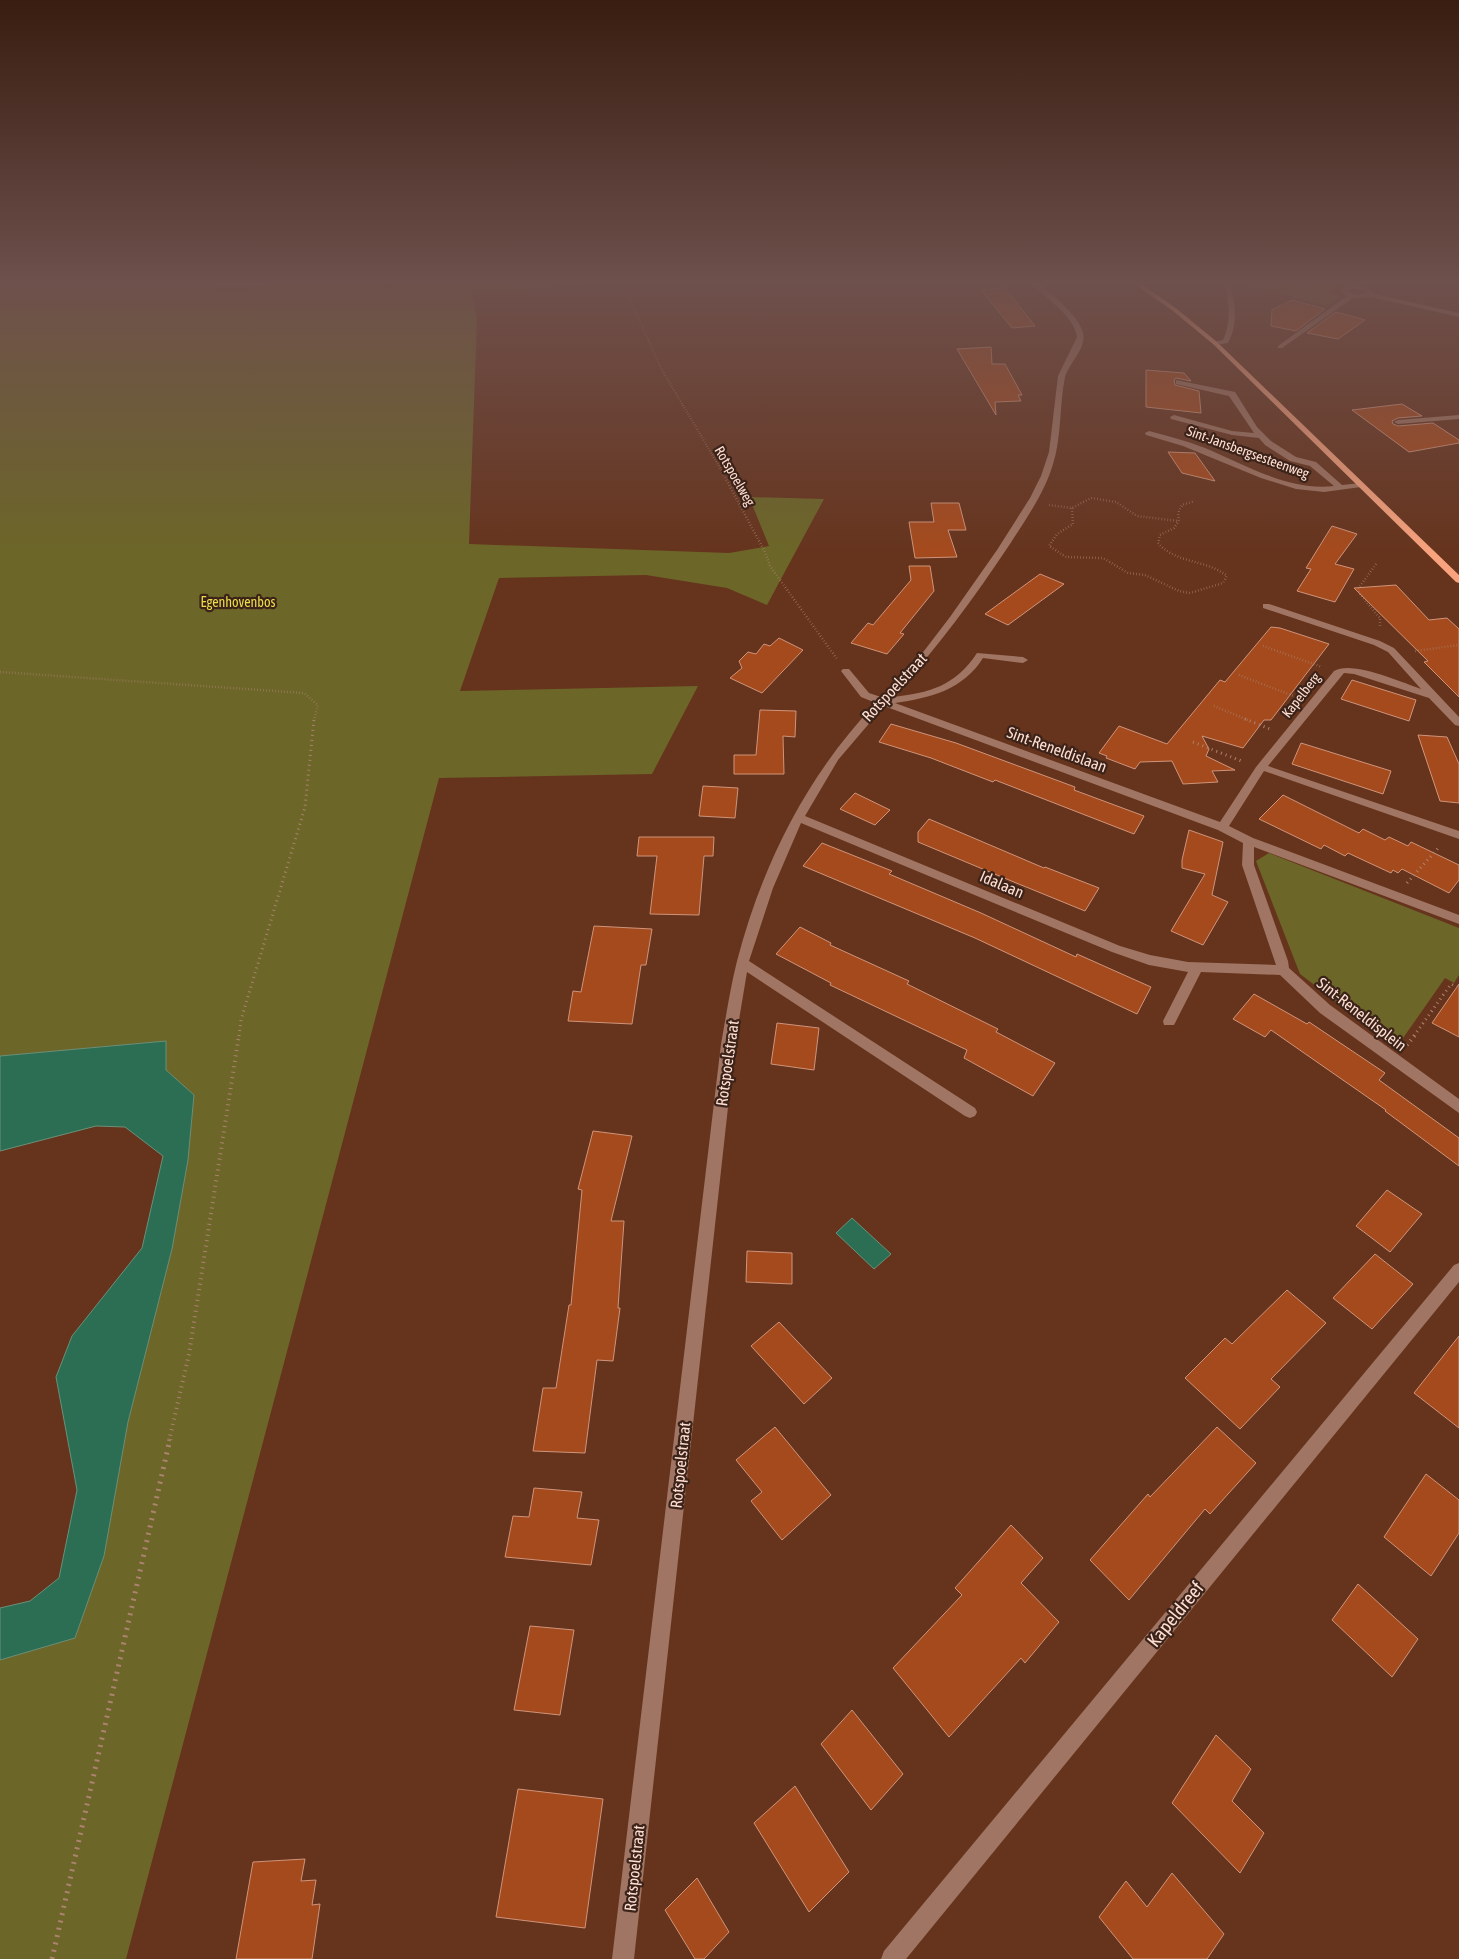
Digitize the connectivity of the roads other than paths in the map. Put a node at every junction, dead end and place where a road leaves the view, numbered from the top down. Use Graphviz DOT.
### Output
graph roads {
  1 [pos="1063,371"];
  2 [pos="1244,371"];
  3 [pos="1179,382"];
  4 [pos="1459,416"];
  5 [pos="1174,417"];
  6 [pos="1398,422"];
  7 [pos="1149,433"];
  8 [pos="1262,436"];
  9 [pos="1361,485"];
  10 [pos="1340,487"];
  11 [pos="1458,580"];
  12 [pos="1266,606"];
  13 [pos="1023,660"];
  14 [pos="846,671"];
  15 [pos="1433,696"];
  16 [pos="881,702"];
  17 [pos="1459,723"];
  18 [pos="1261,768"];
  19 [pos="798,817"];
  20 [pos="1222,826"];
  21 [pos="1455,834"];
  22 [pos="1249,841"];
  23 [pos="1459,920"];
  24 [pos="743,963"];
  25 [pos="1197,967"];
  26 [pos="1283,970"];
  27 [pos="1168,1021"];
  28 [pos="1459,1107"];
  29 [pos="970,1112"];
  30 [pos="1459,1270"];
  31 [pos="624,1959"];
  32 [pos="892,1959"];
  1 -- 16 [label="street, Rotspoelstraat"];
  2 -- 9 [label="main road, Sint-Jansbergsesteenweg"];
  3 -- 8 [label="street, Sint-Jansbergsesteenweg"];
  4 -- 6 [label="street"];
  5 -- 8 [label="street"];
  7 -- 10 [label="street, Sint-Jansbergsesteenweg"];
  8 -- 10 [label="street, Sint-Jansbergsesteenweg"];
  9 -- 10 [label="street, Sint-Jansbergsesteenweg"];
  9 -- 11 [label="main road, Sint-Jansbergsesteenweg"];
  12 -- 15 [label="street, Kapelberg"];
  13 -- 16 [label="street"];
  14 -- 16 [label="street, Sint-Reneldislaan"];
  15 -- 17 [label="street, Kapelberg"];
  15 -- 18 [label="street, Kapelberg"];
  16 -- 19 [label="street, Rotspoelstraat"];
  16 -- 20 [label="street, Sint-Reneldislaan"];
  18 -- 20 [label="street, Kapelberg"];
  18 -- 21 [label="street"];
  19 -- 24 [label="street, Rotspoelstraat"];
  19 -- 25 [label="street, Idalaan"];
  20 -- 22 [label="street"];
  22 -- 23 [label="street"];
  22 -- 26 [label="street"];
  24 -- 29 [label="street"];
  24 -- 31 [label="street, Rotspoelstraat"];
  25 -- 26 [label="street, Idalaan"];
  25 -- 27 [label="street"];
  26 -- 28 [label="street, Sint-Reneldisplein"];
  30 -- 32 [label="street, Kapeldreef"];
}
